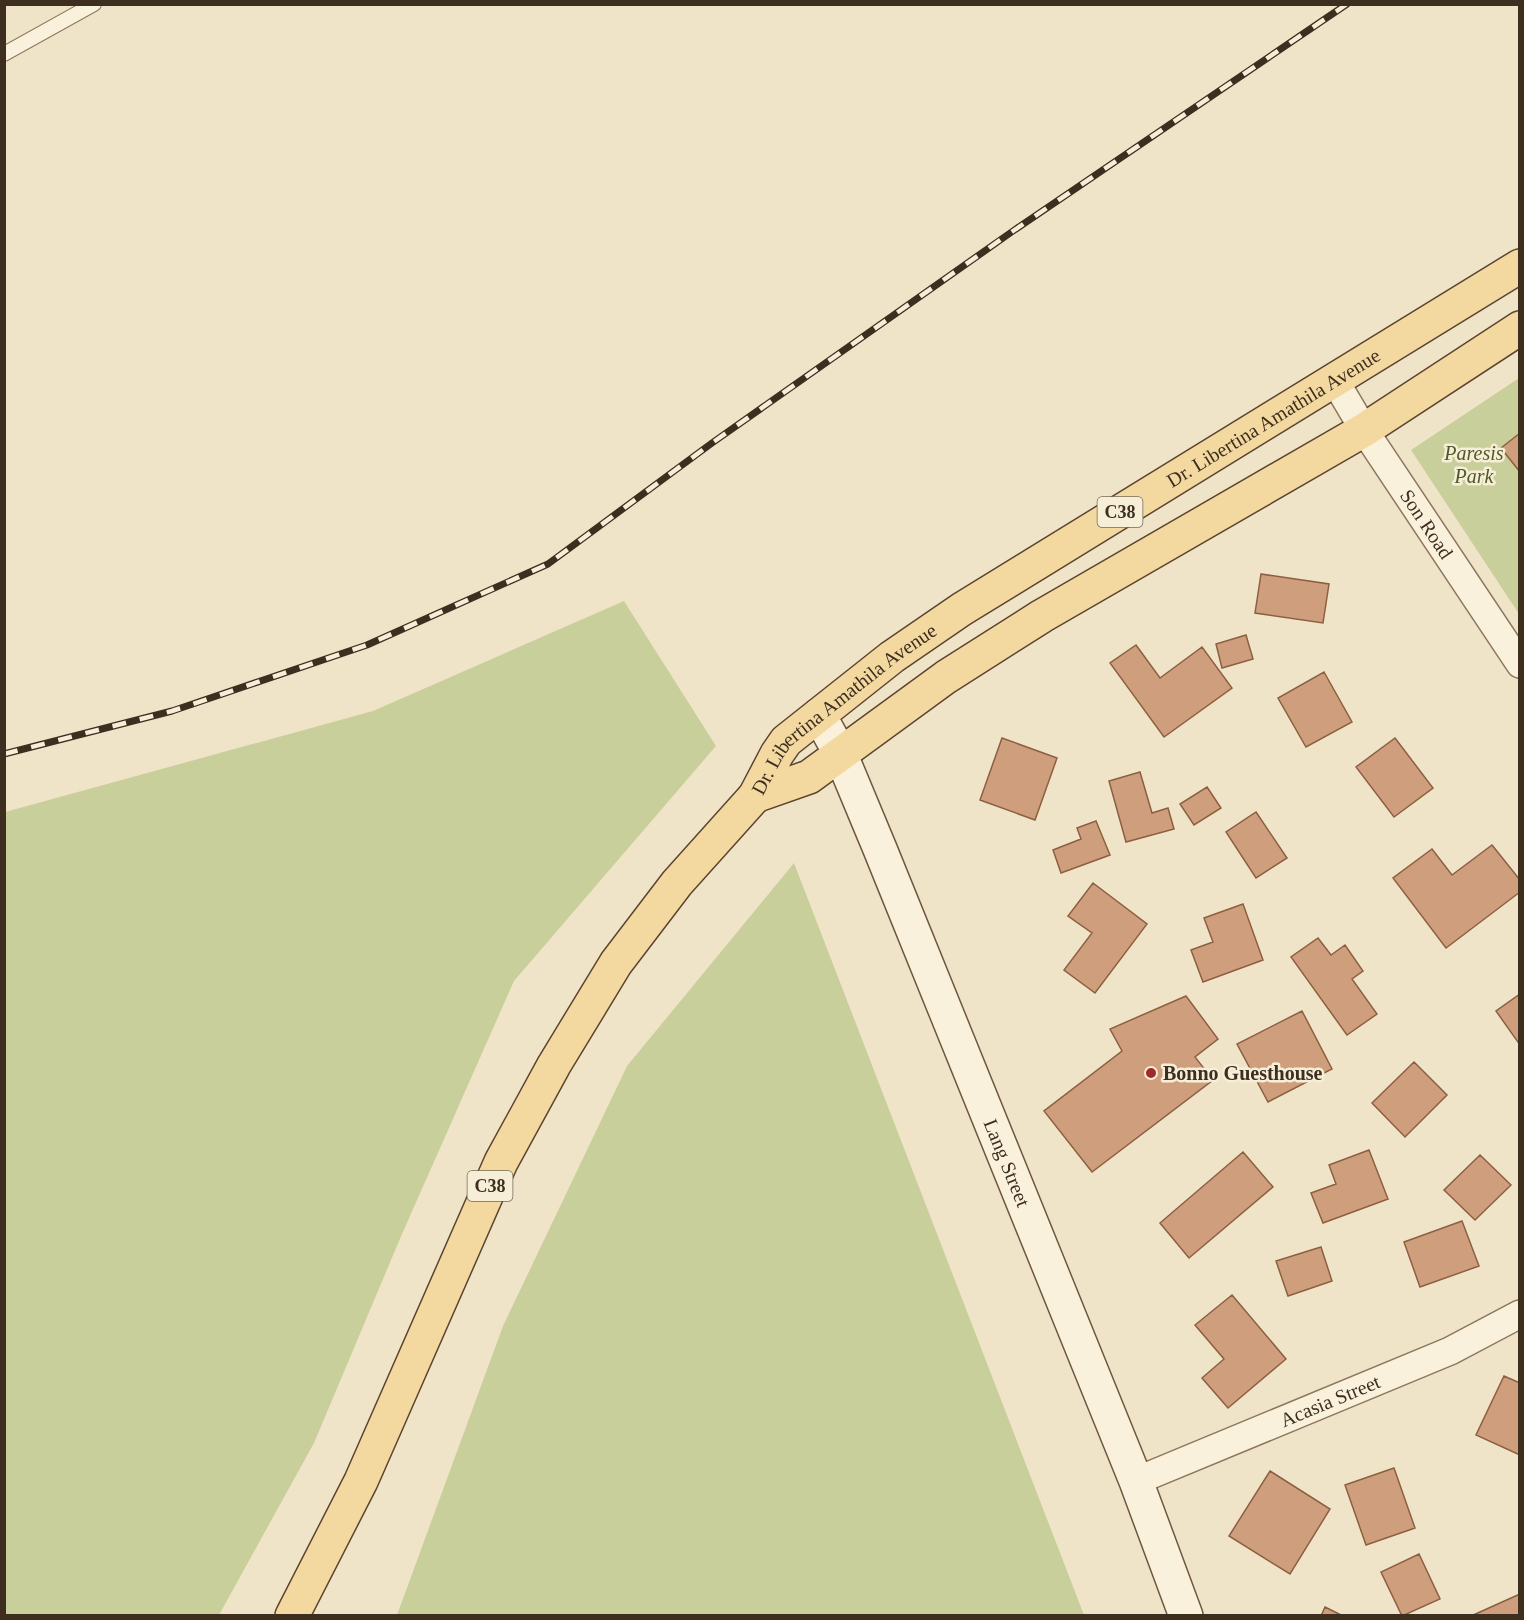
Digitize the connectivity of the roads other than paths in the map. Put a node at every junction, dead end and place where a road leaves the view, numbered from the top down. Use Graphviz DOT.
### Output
graph roads {
  1 [pos="94,4"];
  2 [pos="4,54"];
  3 [pos="1520,266"];
  4 [pos="1520,328"];
  5 [pos="1335,381"];
  6 [pos="1364,430"];
  7 [pos="1520,664"];
  8 [pos="819,715"];
  9 [pos="840,753"];
  10 [pos="755,796"];
  11 [pos="1520,1314"];
  12 [pos="1136,1481"];
  13 [pos="292,1616"];
  14 [pos="1186,1616"];
  1 -- 2 [label="lane"];
  3 -- 5 [label="main road, Dr. Libertina Amathila Avenue / C38"];
  4 -- 6 [label="main road, Dr. Libertina Amathila Avenue / C38"];
  5 -- 6 [label="street, Son Road"];
  5 -- 8 [label="main road, Dr. Libertina Amathila Avenue / C38"];
  6 -- 7 [label="street, Son Road"];
  6 -- 9 [label="main road, Dr. Libertina Amathila Avenue / C38"];
  8 -- 9 [label="street, Lang Street"];
  8 -- 10 [label="main road, Dr. Libertina Amathila Avenue / C38"];
  9 -- 10 [label="main road, Dr. Libertina Amathila Avenue / C38"];
  9 -- 12 [label="street, Lang Street"];
  10 -- 13 [label="main road, C38"];
  11 -- 12 [label="street, Acasia Street"];
  12 -- 14 [label="street, Lang Street"];
}
